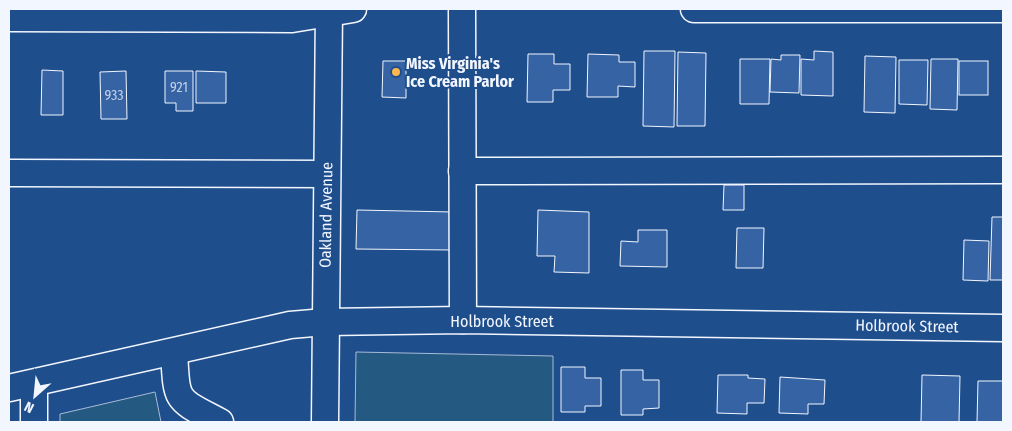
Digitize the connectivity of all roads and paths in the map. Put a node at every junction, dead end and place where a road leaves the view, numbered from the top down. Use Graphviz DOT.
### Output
graph roads {
  1 [pos="462,9"];
  2 [pos="694,9"];
  3 [pos="1003,9"];
  4 [pos="337,11"];
  5 [pos="9,18"];
  6 [pos="1003,170"];
  7 [pos="462,171"];
  8 [pos="9,173"];
  9 [pos="327,174"];
  10 [pos="463,320"];
  11 [pos="325,322"];
  12 [pos="1003,328"];
  13 [pos="174,352"];
  14 [pos="34,383"];
  15 [pos="9,388"];
  16 [pos="34,422"];
  17 [pos="220,422"];
  18 [pos="325,422"];
  1 -- 7 [label="street"];
  2 -- 3 [label="street"];
  4 -- 5 [label="street"];
  4 -- 9 [label="street, Oakland Avenue"];
  6 -- 7 [label="street"];
  7 -- 10 [label="street"];
  8 -- 9 [label="street"];
  9 -- 11 [label="street, Oakland Avenue"];
  10 -- 11 [label="street, Holbrook Street"];
  10 -- 12 [label="street, Holbrook Street"];
  11 -- 13 [label="street, Holbrook Street"];
  11 -- 18 [label="street, Oakland Avenue"];
  13 -- 14 [label="street, Holbrook Street"];
  13 -- 17 [label="street"];
  14 -- 15 [label="street, Holbrook Street"];
  14 -- 16 [label="street"];
}
